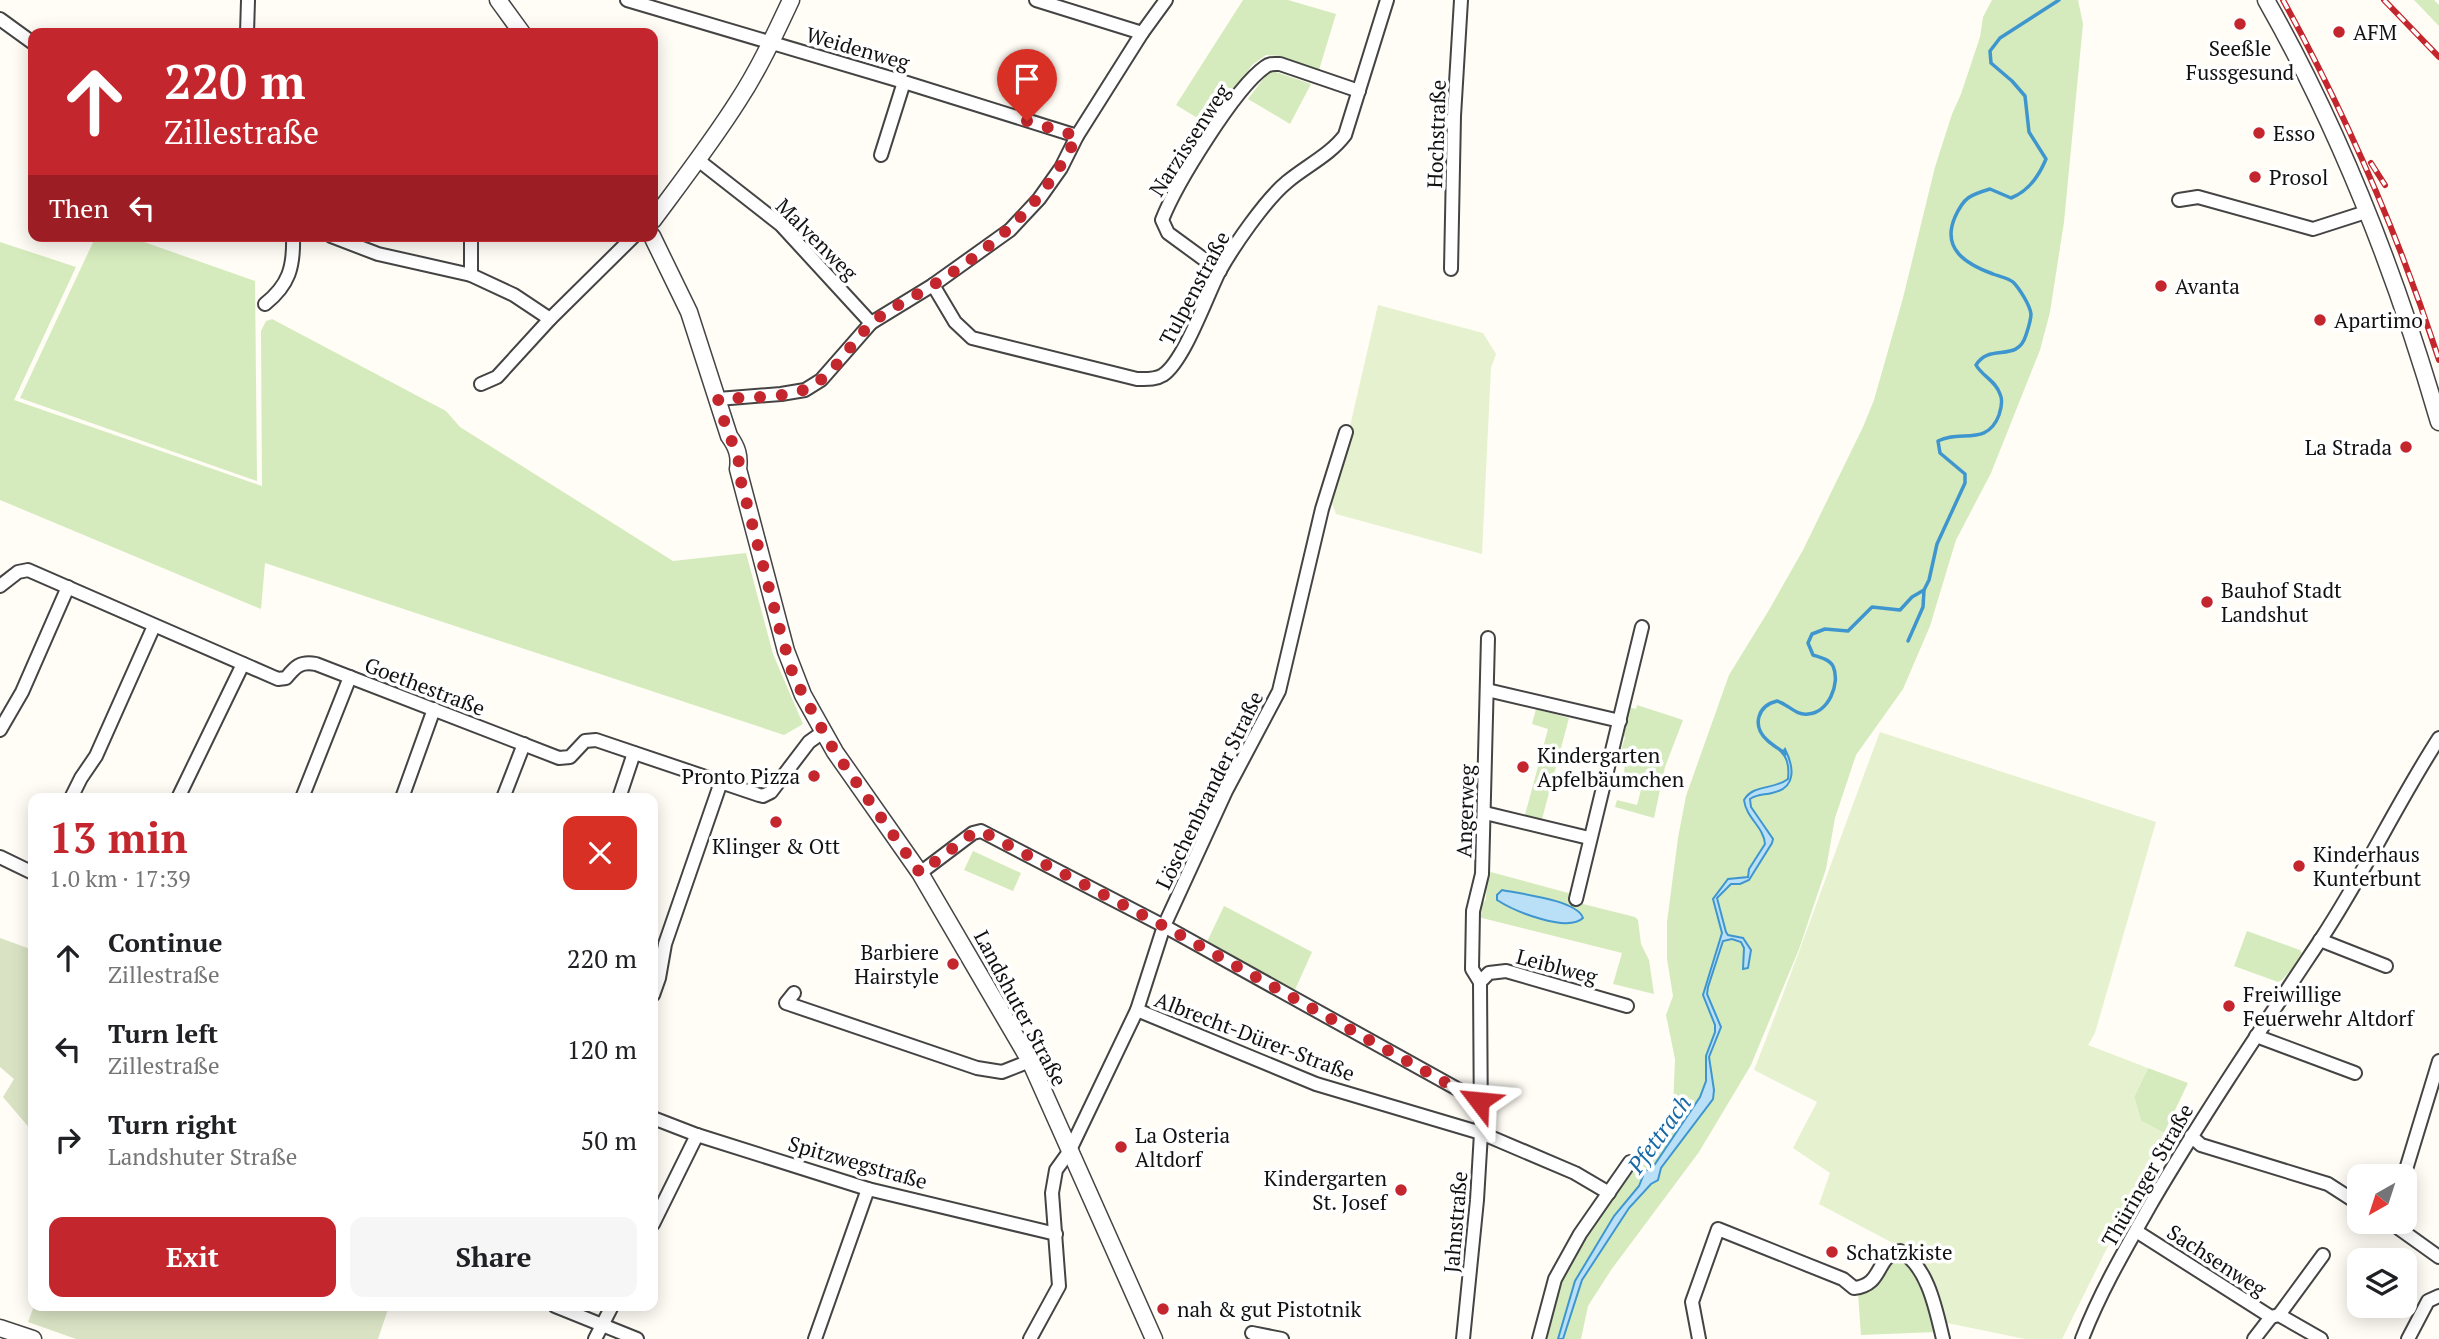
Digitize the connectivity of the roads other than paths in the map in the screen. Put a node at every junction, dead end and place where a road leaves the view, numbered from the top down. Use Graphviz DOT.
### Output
graph roads {
  1 [pos="248,0"];
  2 [pos="498,0"];
  3 [pos="627,0"];
  4 [pos="791,0"];
  5 [pos="1036,0"];
  6 [pos="1166,0"];
  7 [pos="1387,0"];
  8 [pos="1461,0"];
  9 [pos="2266,0"];
  10 [pos="0,19"];
  11 [pos="247,28"];
  12 [pos="518,28"];
  13 [pos="1142,33"];
  14 [pos="28,39"];
  15 [pos="771,42"];
  16 [pos="904,82"];
  17 [pos="1359,91"];
  18 [pos="1077,136"];
  19 [pos="881,155"];
  20 [pos="698,160"];
  21 [pos="2179,200"];
  22 [pos="2367,212"];
  23 [pos="658,213"];
  24 [pos="293,242"];
  25 [pos="347,242"];
  26 [pos="471,242"];
  27 [pos="628,242"];
  28 [pos="655,242"];
  29 [pos="1451,269"];
  30 [pos="1220,271"];
  31 [pos="471,275"];
  32 [pos="933,285"];
  33 [pos="265,304"];
  34 [pos="550,320"];
  35 [pos="871,323"];
  36 [pos="481,384"];
  37 [pos="718,399"];
  38 [pos="2439,422"];
  39 [pos="1346,432"];
  40 [pos="0,586"];
  41 [pos="68,587"];
  42 [pos="154,626"];
  43 [pos="1642,627"];
  44 [pos="1488,638"];
  45 [pos="243,664"];
  46 [pos="350,677"];
  47 [pos="1487,690"];
  48 [pos="434,709"];
  49 [pos="1619,721"];
  50 [pos="0,730"];
  51 [pos="822,732"];
  52 [pos="2439,737"];
  53 [pos="524,744"];
  54 [pos="634,753"];
  55 [pos="721,782"];
  56 [pos="74,793"];
  57 [pos="180,793"];
  58 [pos="304,793"];
  59 [pos="404,793"];
  60 [pos="505,793"];
  61 [pos="621,793"];
  62 [pos="1485,813"];
  63 [pos="1589,838"];
  64 [pos="0,857"];
  65 [pos="28,871"];
  66 [pos="920,873"];
  67 [pos="1576,898"];
  68 [pos="1164,926"];
  69 [pos="2320,940"];
  70 [pos="2386,966"];
  71 [pos="658,981"];
  72 [pos="1480,982"];
  73 [pos="794,993"];
  74 [pos="1627,1006"];
  75 [pos="1137,1010"];
  76 [pos="2256,1036"];
  77 [pos="1030,1061"];
  78 [pos="2439,1061"];
  79 [pos="2355,1073"];
  80 [pos="1479,1101"];
  81 [pos="658,1120"];
  82 [pos="1481,1133"];
  83 [pos="697,1135"];
  84 [pos="2191,1136"];
  85 [pos="1069,1152"];
  86 [pos="1630,1162"];
  87 [pos="2408,1164"];
  88 [pos="869,1189"];
  89 [pos="1609,1192"];
  90 [pos="2347,1196"];
  91 [pos="658,1214"];
  92 [pos="2136,1231"];
  93 [pos="1056,1234"];
  94 [pos="2408,1234"];
  95 [pos="2323,1255"];
  96 [pos="2439,1257"];
  97 [pos="2439,1296"];
  98 [pos="567,1311"];
  99 [pos="610,1311"];
  100 [pos="2275,1316"];
  101 [pos="602,1326"];
  102 [pos="0,1328"];
  103 [pos="1252,1333"];
  104 [pos="33,1339"];
  105 [pos="596,1339"];
  106 [pos="637,1339"];
  107 [pos="815,1339"];
  108 [pos="1030,1339"];
  109 [pos="1154,1339"];
  110 [pos="1282,1339"];
  111 [pos="1462,1339"];
  112 [pos="1539,1339"];
  113 [pos="1699,1339"];
  114 [pos="1943,1339"];
  115 [pos="2082,1339"];
  116 [pos="2254,1339"];
  117 [pos="2321,1339"];
  118 [pos="2408,1339"];
  1 -- 11 [label="street"];
  2 -- 12 [label="street"];
  3 -- 15 [label="street, Weidenweg"];
  4 -- 15 [label="street"];
  5 -- 13 [label="street"];
  6 -- 13 [label="street"];
  7 -- 17 [label="street, Tulpenstraße"];
  8 -- 29 [label="street, Hochstraße"];
  9 -- 22 [label="street"];
  10 -- 14 [label="street"];
  13 -- 18 [label="street"];
  15 -- 16 [label="street, Weidenweg"];
  15 -- 20 [label="street"];
  16 -- 18 [label="street, Weidenweg"];
  16 -- 19 [label="street"];
  17 -- 30 [label="street, Tulpenstraße"];
  17 -- 30 [label="street, Narzissenweg"];
  18 -- 32 [label="street"];
  20 -- 23 [label="street"];
  20 -- 35 [label="street, Malvenweg"];
  21 -- 22 [label="street"];
  22 -- 38 [label="street"];
  24 -- 33 [label="street"];
  25 -- 31 [label="street"];
  26 -- 31 [label="street"];
  27 -- 34 [label="street"];
  28 -- 37 [label="street, Landshuter Straße"];
  30 -- 32 [label="street, Tulpenstraße"];
  31 -- 34 [label="street"];
  32 -- 35 [label="street"];
  34 -- 36 [label="street"];
  35 -- 37 [label="street"];
  37 -- 51 [label="street, Landshuter Straße"];
  39 -- 68 [label="street, Löschenbrander Straße"];
  40 -- 41 [label="street, Goethestraße"];
  41 -- 42 [label="street, Goethestraße"];
  41 -- 50 [label="street"];
  42 -- 45 [label="street, Goethestraße"];
  42 -- 56 [label="street"];
  43 -- 49 [label="street"];
  44 -- 47 [label="street, Angerweg"];
  45 -- 46 [label="street, Goethestraße"];
  45 -- 57 [label="street"];
  46 -- 48 [label="street, Goethestraße"];
  46 -- 58 [label="street"];
  47 -- 49 [label="street"];
  47 -- 62 [label="street, Angerweg"];
  48 -- 53 [label="street, Goethestraße"];
  48 -- 59 [label="street"];
  49 -- 63 [label="street"];
  51 -- 55 [label="street, Goethestraße"];
  51 -- 66 [label="street, Landshuter Straße"];
  52 -- 69 [label="street, Thüringer Straße"];
  53 -- 54 [label="street, Goethestraße"];
  53 -- 60 [label="street"];
  54 -- 55 [label="street, Goethestraße"];
  54 -- 61 [label="street"];
  55 -- 71 [label="street"];
  62 -- 63 [label="street"];
  62 -- 72 [label="street, Angerweg"];
  63 -- 67 [label="street"];
  64 -- 65 [label="street"];
  66 -- 68 [label="street"];
  66 -- 77 [label="street, Landshuter Straße"];
  68 -- 75 [label="street, Löschenbrander Straße"];
  68 -- 80 [label="street"];
  69 -- 70 [label="street"];
  69 -- 76 [label="street, Thüringer Straße"];
  72 -- 74 [label="street, Leiblweg"];
  72 -- 80 [label="street, Jahnstraße"];
  73 -- 77 [label="street"];
  75 -- 82 [label="street, Albrecht-Dürer-Straße"];
  75 -- 85 [label="street, Löschenbrander Straße"];
  76 -- 79 [label="street"];
  76 -- 84 [label="street, Thüringer Straße"];
  77 -- 85 [label="street, Landshuter Straße"];
  78 -- 87 [label="street"];
  80 -- 82 [label="street, Jahnstraße"];
  81 -- 83 [label="street, Spitzwegstraße"];
  82 -- 89 [label="street, Albrecht-Dürer-Straße"];
  82 -- 111 [label="street, Jahnstraße"];
  83 -- 88 [label="street, Spitzwegstraße"];
  83 -- 91 [label="street"];
  84 -- 90 [label="street"];
  84 -- 92 [label="street, Thüringer Straße"];
  85 -- 93 [label="street, Löschenbrander Straße"];
  85 -- 109 [label="street, Landshuter Straße"];
  86 -- 89 [label="street"];
  88 -- 93 [label="street, Spitzwegstraße"];
  88 -- 107 [label="street"];
  89 -- 112 [label="street"];
  92 -- 100 [label="street, Sachsenweg"];
  92 -- 115 [label="street, Thüringer Straße"];
  93 -- 108 [label="street, Löschenbrander Straße"];
  94 -- 96 [label="street"];
  95 -- 100 [label="street, Sachsenweg"];
  97 -- 118 [label="street"];
  98 -- 101 [label="street"];
  99 -- 101 [label="street"];
  100 -- 116 [label="street"];
  100 -- 117 [label="street, Sachsenweg"];
  101 -- 105 [label="street"];
  101 -- 106 [label="street"];
  102 -- 104 [label="street"];
  103 -- 110 [label="street"];
  113 -- 114 [label="street"];
}
